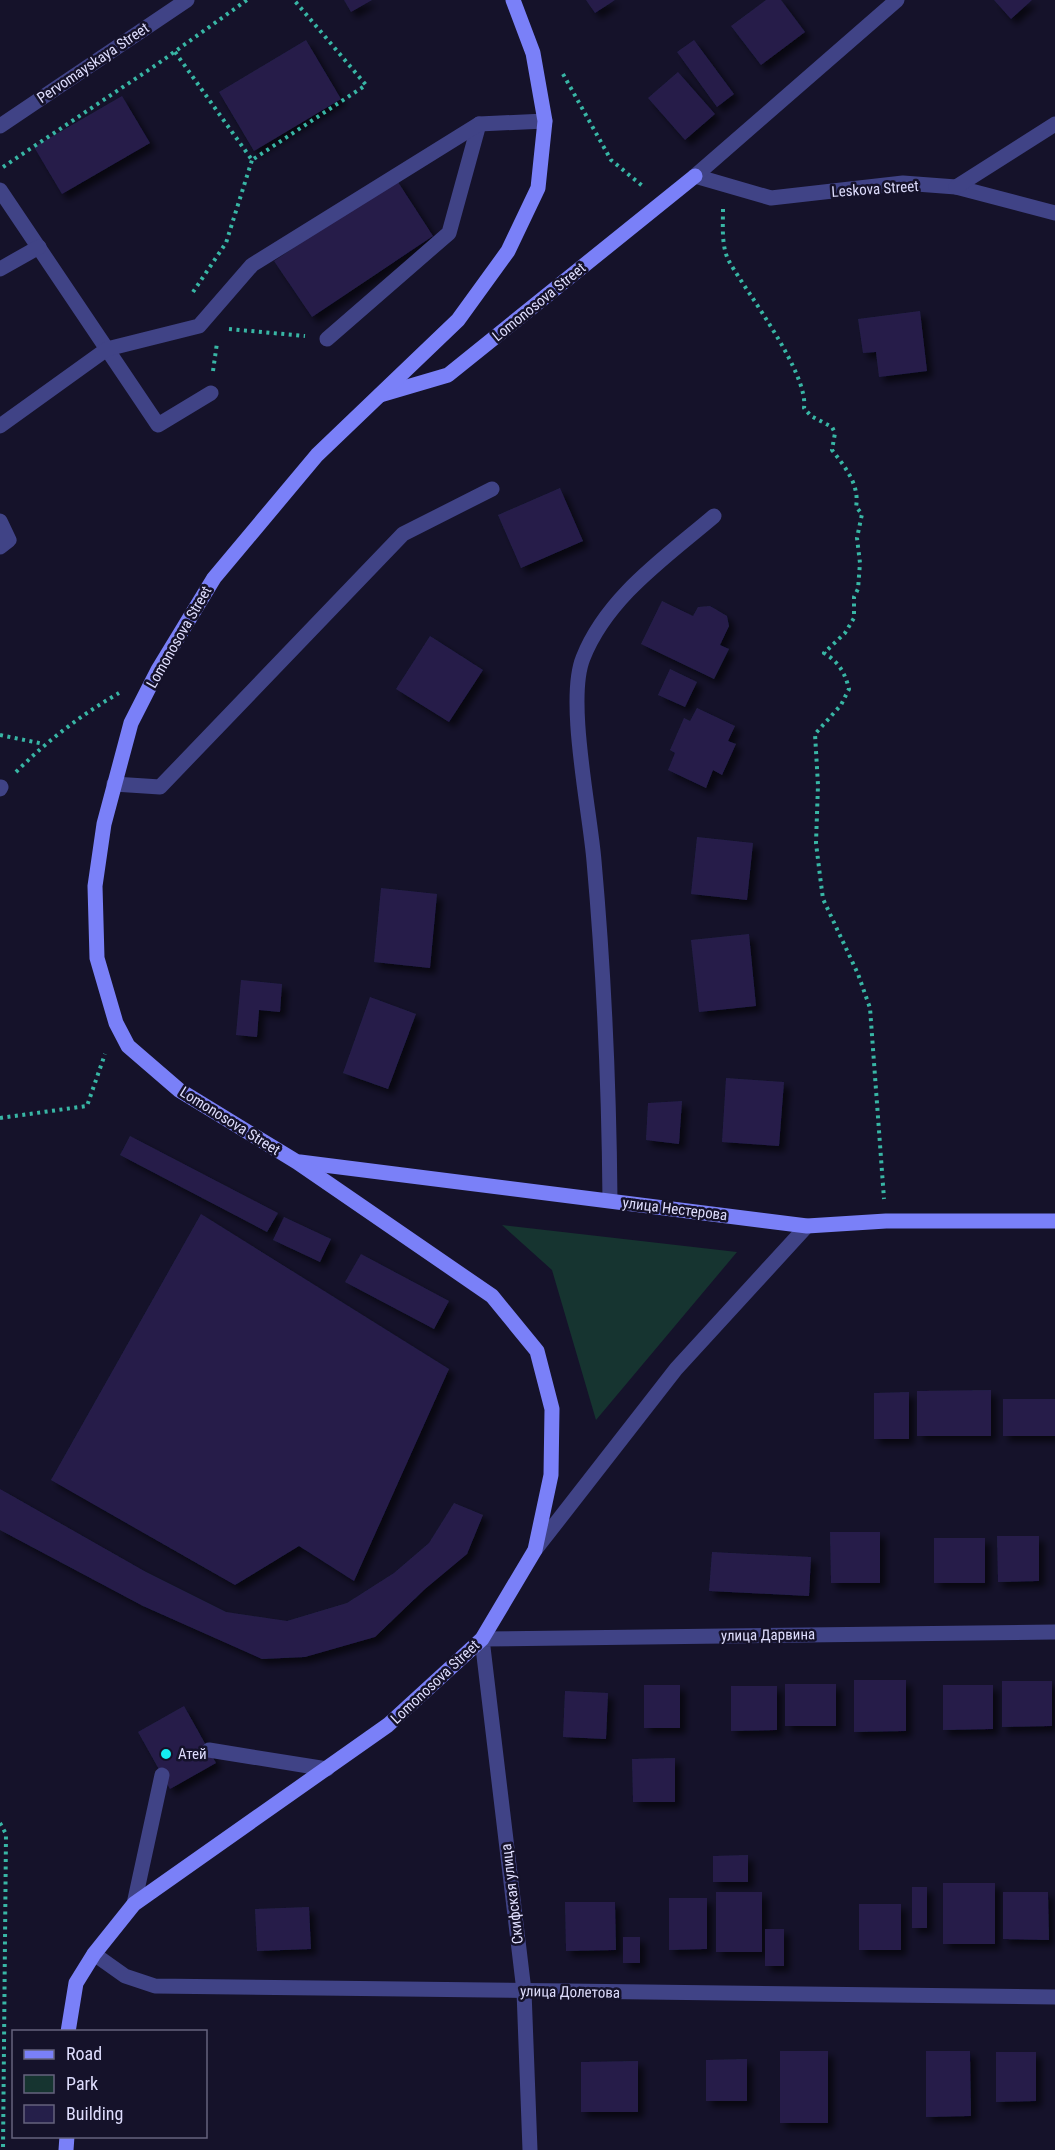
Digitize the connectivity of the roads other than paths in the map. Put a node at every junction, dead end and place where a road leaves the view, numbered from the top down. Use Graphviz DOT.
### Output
graph roads {
  1 [pos="187,0"];
  2 [pos="513,0"];
  3 [pos="897,0"];
  4 [pos="545,121"];
  5 [pos="479,124"];
  6 [pos="1055,124"];
  7 [pos="0,126"];
  8 [pos="695,176"];
  9 [pos="956,187"];
  10 [pos="0,190"];
  11 [pos="1055,213"];
  12 [pos="39,247"];
  13 [pos="0,269"];
  14 [pos="327,339"];
  15 [pos="107,349"];
  16 [pos="211,393"];
  17 [pos="377,396"];
  18 [pos="0,426"];
  19 [pos="492,489"];
  20 [pos="714,516"];
  21 [pos="0,521"];
  22 [pos="0,547"];
  23 [pos="114,784"];
  24 [pos="297,1162"];
  25 [pos="610,1200"];
  26 [pos="1055,1221"];
  27 [pos="807,1226"];
  28 [pos="535,1550"];
  29 [pos="1055,1632"];
  30 [pos="482,1639"];
  31 [pos="209,1750"];
  32 [pos="327,1769"];
  33 [pos="162,1775"];
  34 [pos="134,1904"];
  35 [pos="94,1954"];
  36 [pos="524,1991"];
  37 [pos="1055,1997"];
  38 [pos="68,2030"];
  39 [pos="530,2150"];
  1 -- 7 [label="street, Pervomayskaya Street"];
  2 -- 4 [label="main road"];
  3 -- 8 [label="street, Lomonosova Street"];
  4 -- 5 [label="street"];
  4 -- 17 [label="main road"];
  5 -- 14 [label="street"];
  5 -- 15 [label="street"];
  6 -- 9 [label="street"];
  8 -- 9 [label="street, Leskova Street"];
  8 -- 17 [label="main road, Lomonosova Street"];
  9 -- 11 [label="street, Leskova Street"];
  10 -- 12 [label="street"];
  12 -- 13 [label="street"];
  12 -- 15 [label="street"];
  15 -- 16 [label="street"];
  15 -- 18 [label="street"];
  17 -- 23 [label="main road, Lomonosova Street"];
  19 -- 23 [label="street"];
  20 -- 25 [label="street"];
  21 -- 22 [label="street"];
  23 -- 24 [label="main road, Lomonosova Street"];
  24 -- 25 [label="main road, улица Нестерова"];
  24 -- 28 [label="main road, Lomonosova Street"];
  25 -- 27 [label="main road, улица Нестерова"];
  26 -- 27 [label="main road, улица Нестерова"];
  27 -- 28 [label="street"];
  28 -- 30 [label="main road, Lomonosova Street"];
  29 -- 30 [label="street, улица Дарвина"];
  30 -- 32 [label="main road, Lomonosova Street"];
  30 -- 36 [label="street, Скифская улица"];
  31 -- 32 [label="street"];
  32 -- 34 [label="main road, Lomonosova Street"];
  33 -- 34 [label="street"];
  34 -- 35 [label="main road, Lomonosova Street"];
  35 -- 36 [label="street, улица Долетова"];
  35 -- 38 [label="main road, Lomonosova Street"];
  36 -- 37 [label="street, улица Долетова"];
  36 -- 39 [label="street, Скифская улица"];
}
